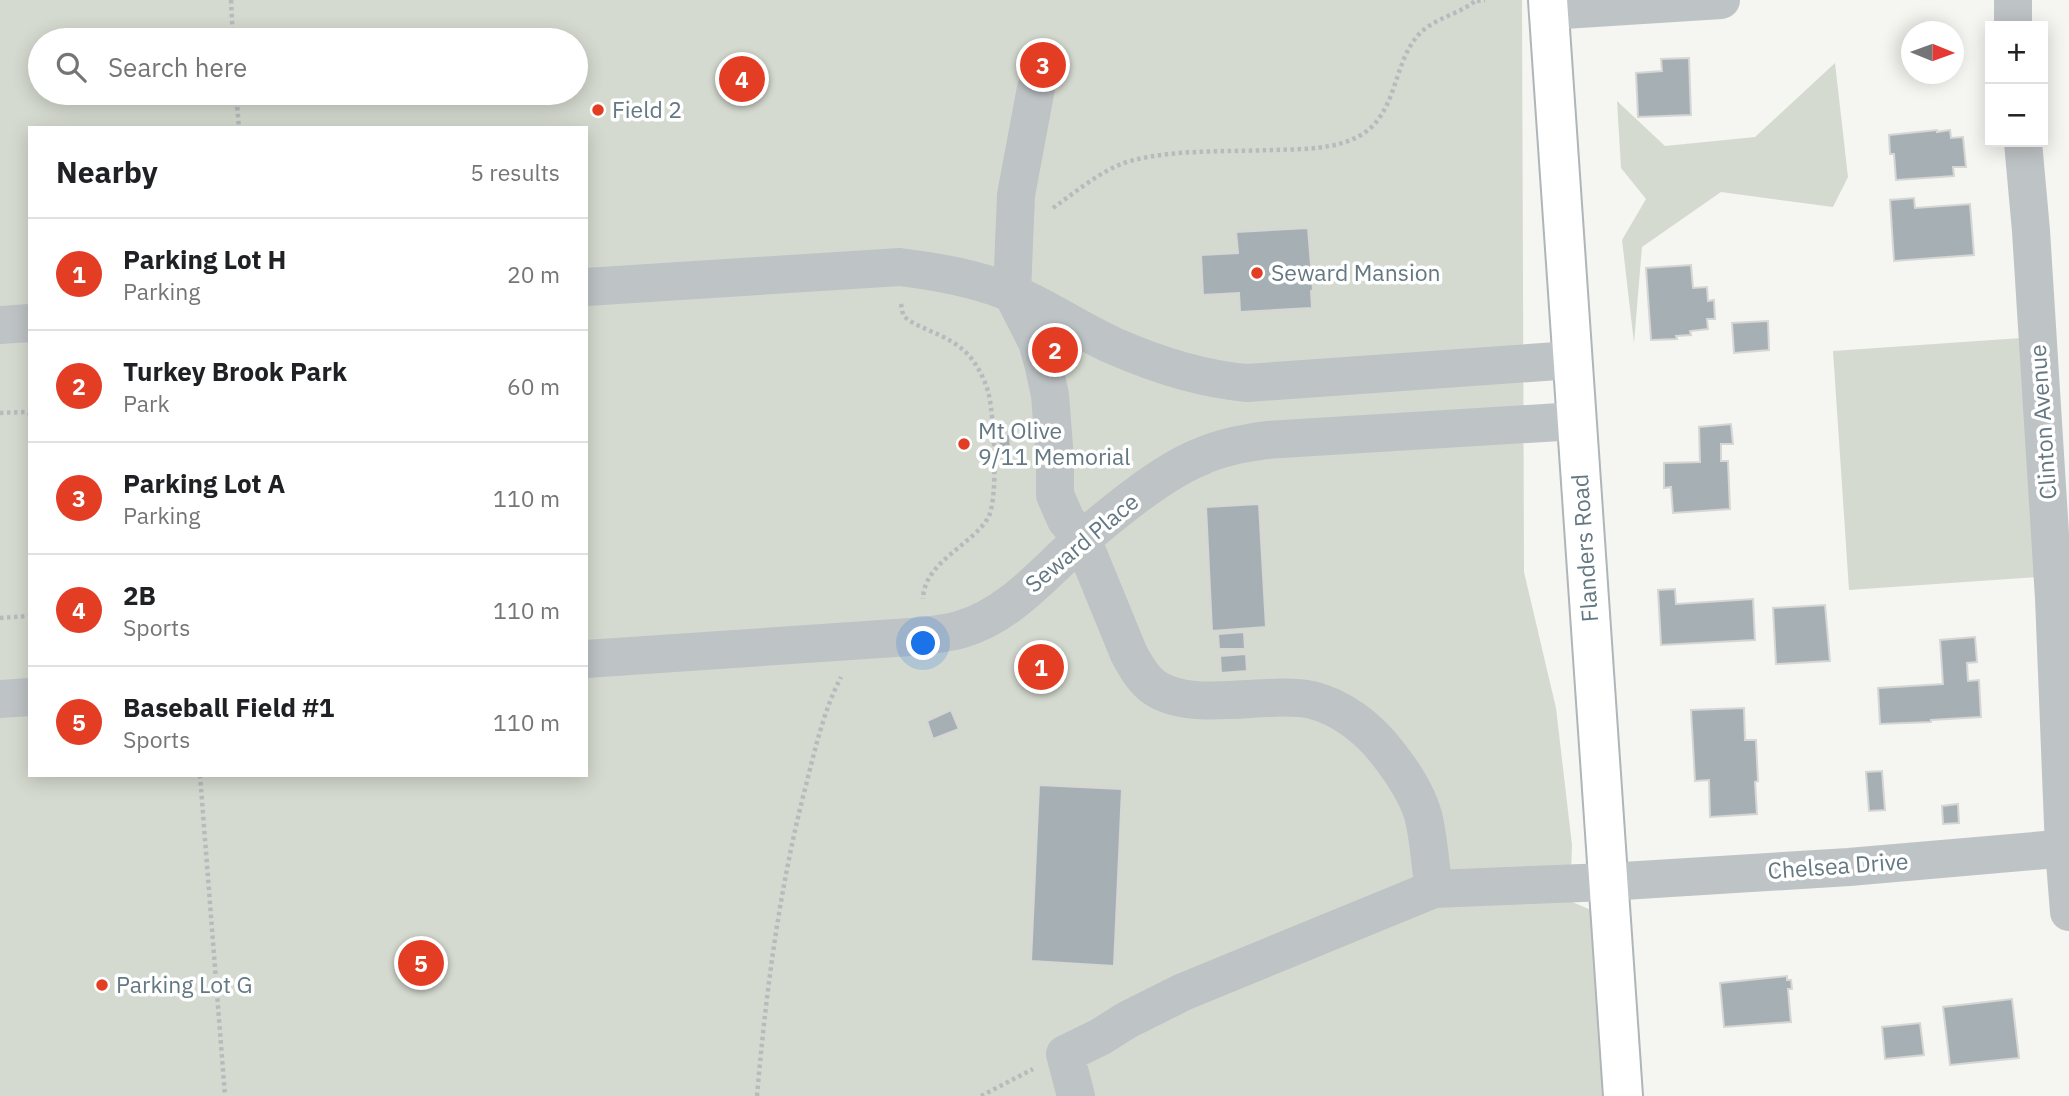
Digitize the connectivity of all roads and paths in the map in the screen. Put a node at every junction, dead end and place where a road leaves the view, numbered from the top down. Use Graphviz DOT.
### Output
graph roads {
  1 [pos="231,0"];
  2 [pos="1485,0"];
  3 [pos="1721,0"];
  4 [pos="2013,0"];
  5 [pos="1476,1"];
  6 [pos="1548,6"];
  7 [pos="2013,21"];
  8 [pos="232,28"];
  9 [pos="1035,88"];
  10 [pos="237,105"];
  11 [pos="239,126"];
  12 [pos="2023,147"];
  13 [pos="1014,234"];
  14 [pos="588,287"];
  15 [pos="1012,293"];
  16 [pos="901,301"];
  17 [pos="28,323"];
  18 [pos="0,325"];
  19 [pos="1572,360"];
  20 [pos="1401,372"];
  21 [pos="0,413"];
  22 [pos="28,413"];
  23 [pos="1576,421"];
  24 [pos="1405,432"];
  25 [pos="1082,540"];
  26 [pos="923,603"];
  27 [pos="28,615"];
  28 [pos="0,618"];
  29 [pos="590,656"];
  30 [pos="846,668"];
  31 [pos="28,697"];
  32 [pos="0,699"];
  33 [pos="200,777"];
  34 [pos="2067,849"];
  35 [pos="1608,882"];
  36 [pos="1434,889"];
  37 [pos="2069,912"];
  38 [pos="1065,1054"];
  39 [pos="225,1096"];
  40 [pos="757,1096"];
  41 [pos="981,1096"];
  42 [pos="1076,1096"];
  43 [pos="1623,1096"];
  1 -- 8 [label="path"];
  2 -- 5 [label="path"];
  3 -- 6 [label="street"];
  4 -- 7 [label="street"];
  5 -- 13 [label="path"];
  6 -- 19 [label="main road, Flanders Road"];
  9 -- 13 [label="street"];
  10 -- 11 [label="path"];
  12 -- 34 [label="street, Clinton Avenue"];
  13 -- 15 [label="street"];
  14 -- 15 [label="street"];
  15 -- 20 [label="street"];
  15 -- 25 [label="street"];
  16 -- 26 [label="path"];
  17 -- 18 [label="street"];
  19 -- 20 [label="street"];
  19 -- 23 [label="main road, Flanders Road"];
  20 -- 24 [label="street"];
  21 -- 22 [label="path"];
  23 -- 24 [label="street, Seward Place"];
  23 -- 35 [label="main road, Flanders Road"];
  24 -- 25 [label="street, Seward Place"];
  25 -- 29 [label="street, Seward Place"];
  25 -- 36 [label="street"];
  27 -- 28 [label="path"];
  30 -- 40 [label="path"];
  31 -- 32 [label="street"];
  33 -- 39 [label="path"];
  34 -- 35 [label="street, Chelsea Drive"];
  34 -- 37 [label="street, Clinton Avenue"];
  35 -- 36 [label="street, Chelsea Drive"];
  35 -- 43 [label="main road, Flanders Road"];
  36 -- 38 [label="street"];
  38 -- 41 [label="path"];
  38 -- 42 [label="street"];
}
